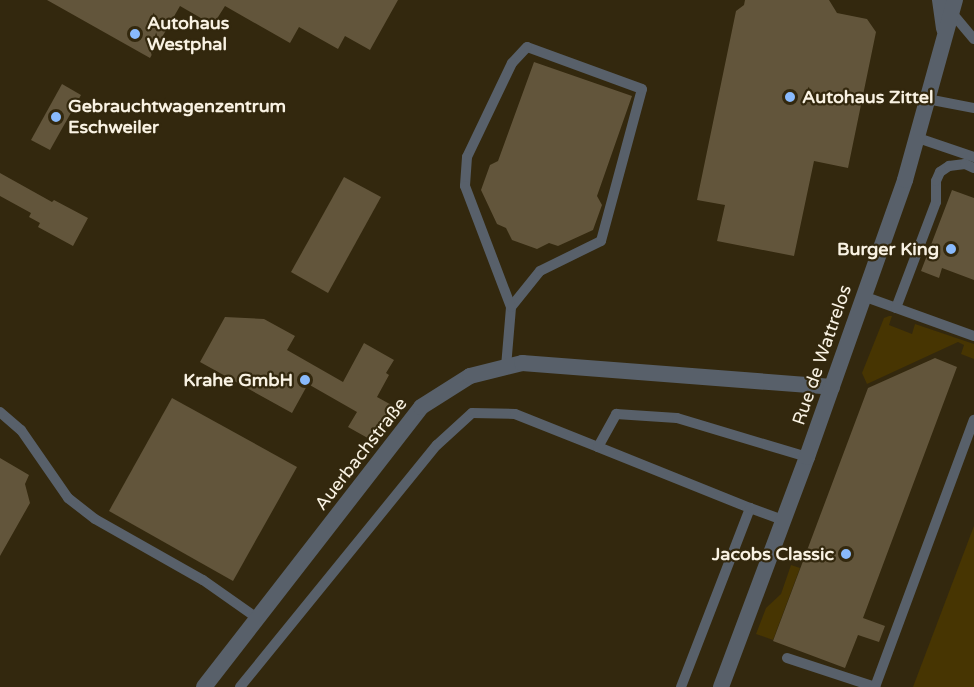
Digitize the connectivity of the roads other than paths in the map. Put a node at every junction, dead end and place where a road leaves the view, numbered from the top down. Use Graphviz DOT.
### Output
graph roads {
  1 [pos="940,0"];
  2 [pos="954,7"];
  3 [pos="944,31"];
  4 [pos="973,36"];
  5 [pos="927,99"];
  6 [pos="974,108"];
  7 [pos="918,138"];
  8 [pos="974,157"];
  9 [pos="974,168"];
  10 [pos="863,296"];
  11 [pos="511,307"];
  12 [pos="896,308"];
  13 [pos="974,336"];
  14 [pos="506,367"];
  15 [pos="832,387"];
  16 [pos="0,412"];
  17 [pos="974,420"];
  18 [pos="598,447"];
  19 [pos="807,457"];
  20 [pos="750,508"];
  21 [pos="783,520"];
  22 [pos="257,618"];
  23 [pos="787,658"];
  24 [pos="204,687"];
  25 [pos="240,687"];
  26 [pos="681,687"];
  27 [pos="721,687"];
  1 -- 3 [label="street, Rue de Wattrelos"];
  2 -- 3 [label="street, Rue de Wattrelos"];
  2 -- 4 [label="lane"];
  3 -- 5 [label="street, Rue de Wattrelos"];
  5 -- 6 [label="lane"];
  5 -- 7 [label="street, Rue de Wattrelos"];
  7 -- 8 [label="lane"];
  7 -- 10 [label="street, Rue de Wattrelos"];
  9 -- 12 [label="lane"];
  10 -- 12 [label="lane"];
  10 -- 15 [label="street, Rue de Wattrelos"];
  11 -- 11 [label="lane"];
  11 -- 14 [label="lane"];
  12 -- 13 [label="lane"];
  14 -- 15 [label="street, Auerbachstraße"];
  14 -- 22 [label="street, Auerbachstraße"];
  15 -- 19 [label="street, Rue de Wattrelos"];
  16 -- 22 [label="lane"];
  17 -- 23 [label="lane"];
  18 -- 19 [label="lane"];
  18 -- 20 [label="lane"];
  18 -- 25 [label="lane"];
  19 -- 21 [label="street, Rue de Wattrelos"];
  20 -- 21 [label="lane"];
  20 -- 26 [label="lane"];
  21 -- 27 [label="street, Rue de Wattrelos"];
  22 -- 24 [label="street, Auerbachstraße"];
}
